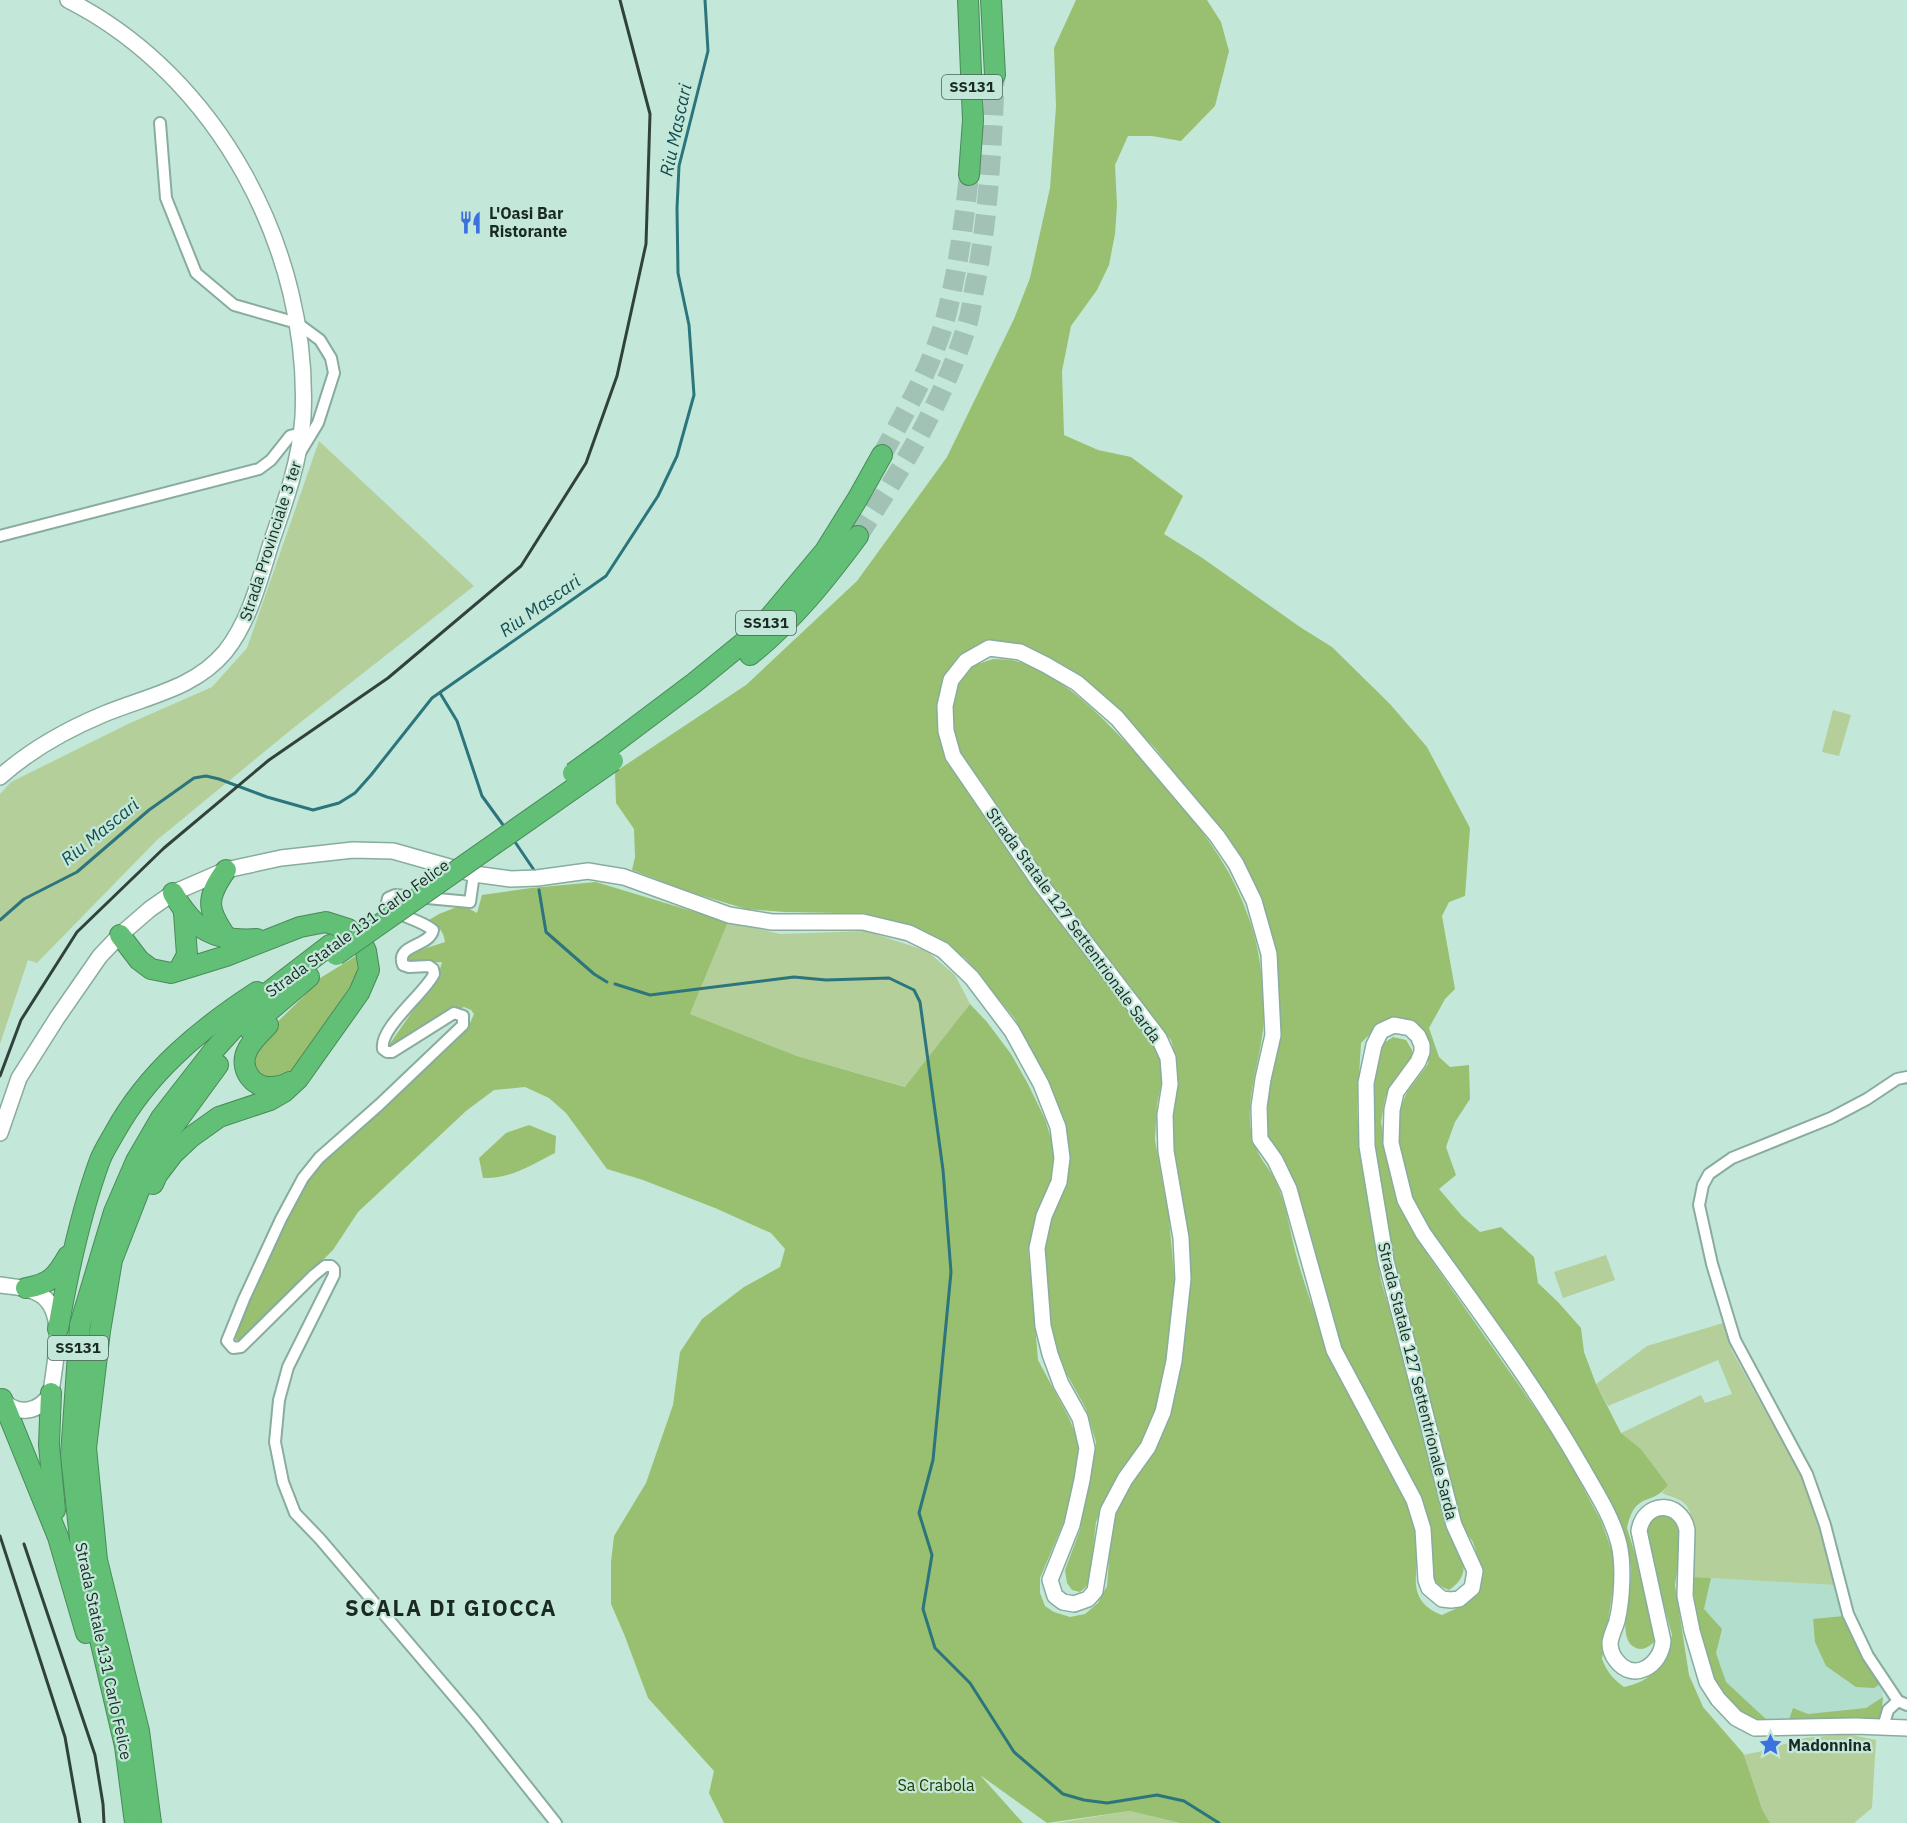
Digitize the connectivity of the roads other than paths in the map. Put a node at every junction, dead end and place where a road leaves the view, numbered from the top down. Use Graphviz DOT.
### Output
graph roads {
  1 [pos="68,0"];
  2 [pos="968,0"];
  3 [pos="991,0"];
  4 [pos="994,75"];
  5 [pos="160,123"];
  6 [pos="969,175"];
  7 [pos="297,323"];
  8 [pos="301,433"];
  9 [pos="882,454"];
  10 [pos="298,456"];
  11 [pos="0,536"];
  12 [pos="858,536"];
  13 [pos="609,755"];
  14 [pos="0,777"];
  15 [pos="226,870"];
  16 [pos="474,874"];
  17 [pos="173,893"];
  18 [pos="184,913"];
  19 [pos="120,934"];
  20 [pos="275,937"];
  21 [pos="227,938"];
  22 [pos="329,952"];
  23 [pos="179,970"];
  24 [pos="1907,1077"];
  25 [pos="298,1079"];
  26 [pos="0,1133"];
  27 [pos="75,1240"];
  28 [pos="112,1260"];
  29 [pos="0,1285"];
  30 [pos="26,1288"];
  31 [pos="58,1329"];
  32 [pos="51,1393"];
  33 [pos="1,1397"];
  34 [pos="58,1537"];
  35 [pos="113,1690"];
  36 [pos="1903,1703"];
  37 [pos="1882,1727"];
  38 [pos="1907,1728"];
  39 [pos="135,1823"];
  40 [pos="151,1823"];
  41 [pos="556,1823"];
  1 -- 7 [label="main road, Strada Provinciale 3 ter"];
  2 -- 6 [label="highway, SS131"];
  3 -- 4 [label="highway, SS131"];
  5 -- 7 [label="street"];
  7 -- 8 [label="main road, Strada Provinciale 3 ter"];
  7 -- 10 [label="street"];
  8 -- 10 [label="main road, Strada Provinciale 3 ter"];
  8 -- 11 [label="street"];
  9 -- 13 [label="highway, Strada Statale 131 Carlo Felice / SS131"];
  10 -- 14 [label="main road, Strada Provinciale 3 ter"];
  12 -- 13 [label="highway, Strada Statale 131 Carlo Felice / SS131"];
  13 -- 22 [label="highway, Strada Statale 131 Carlo Felice / SS131, bridge"];
  15 -- 16 [label="main road, Strada Statale 127 Settentrionale Sarda"];
  15 -- 17 [label="main road, Strada Statale 127 Settentrionale Sarda"];
  15 -- 21 [label="highway"];
  16 -- 37 [label="main road, Strada Statale 127 Settentrionale Sarda"];
  16 -- 41 [label="street"];
  17 -- 18 [label="highway"];
  17 -- 19 [label="main road, Strada Statale 127 Settentrionale Sarda"];
  18 -- 21 [label="highway"];
  18 -- 23 [label="highway"];
  19 -- 23 [label="highway"];
  19 -- 26 [label="main road, Strada Statale 127 Settentrionale Sarda"];
  20 -- 21 [label="highway"];
  20 -- 23 [label="highway"];
  20 -- 25 [label="highway"];
  22 -- 25 [label="highway"];
  22 -- 27 [label="highway"];
  22 -- 28 [label="highway, Strada Statale 131 Carlo Felice / SS131"];
  22 -- 35 [label="highway, Strada Statale 131 Carlo Felice / SS131"];
  24 -- 36 [label="street"];
  25 -- 28 [label="highway"];
  27 -- 30 [label="highway"];
  27 -- 31 [label="highway"];
  28 -- 40 [label="highway, Strada Statale 131 Carlo Felice / SS131"];
  29 -- 30 [label="main road"];
  30 -- 31 [label="main road"];
  31 -- 32 [label="main road"];
  32 -- 33 [label="main road"];
  32 -- 34 [label="highway"];
  33 -- 34 [label="highway"];
  34 -- 35 [label="highway"];
  35 -- 39 [label="highway, Strada Statale 131 Carlo Felice / SS131"];
  36 -- 37 [label="street"];
  37 -- 38 [label="main road"];
}
